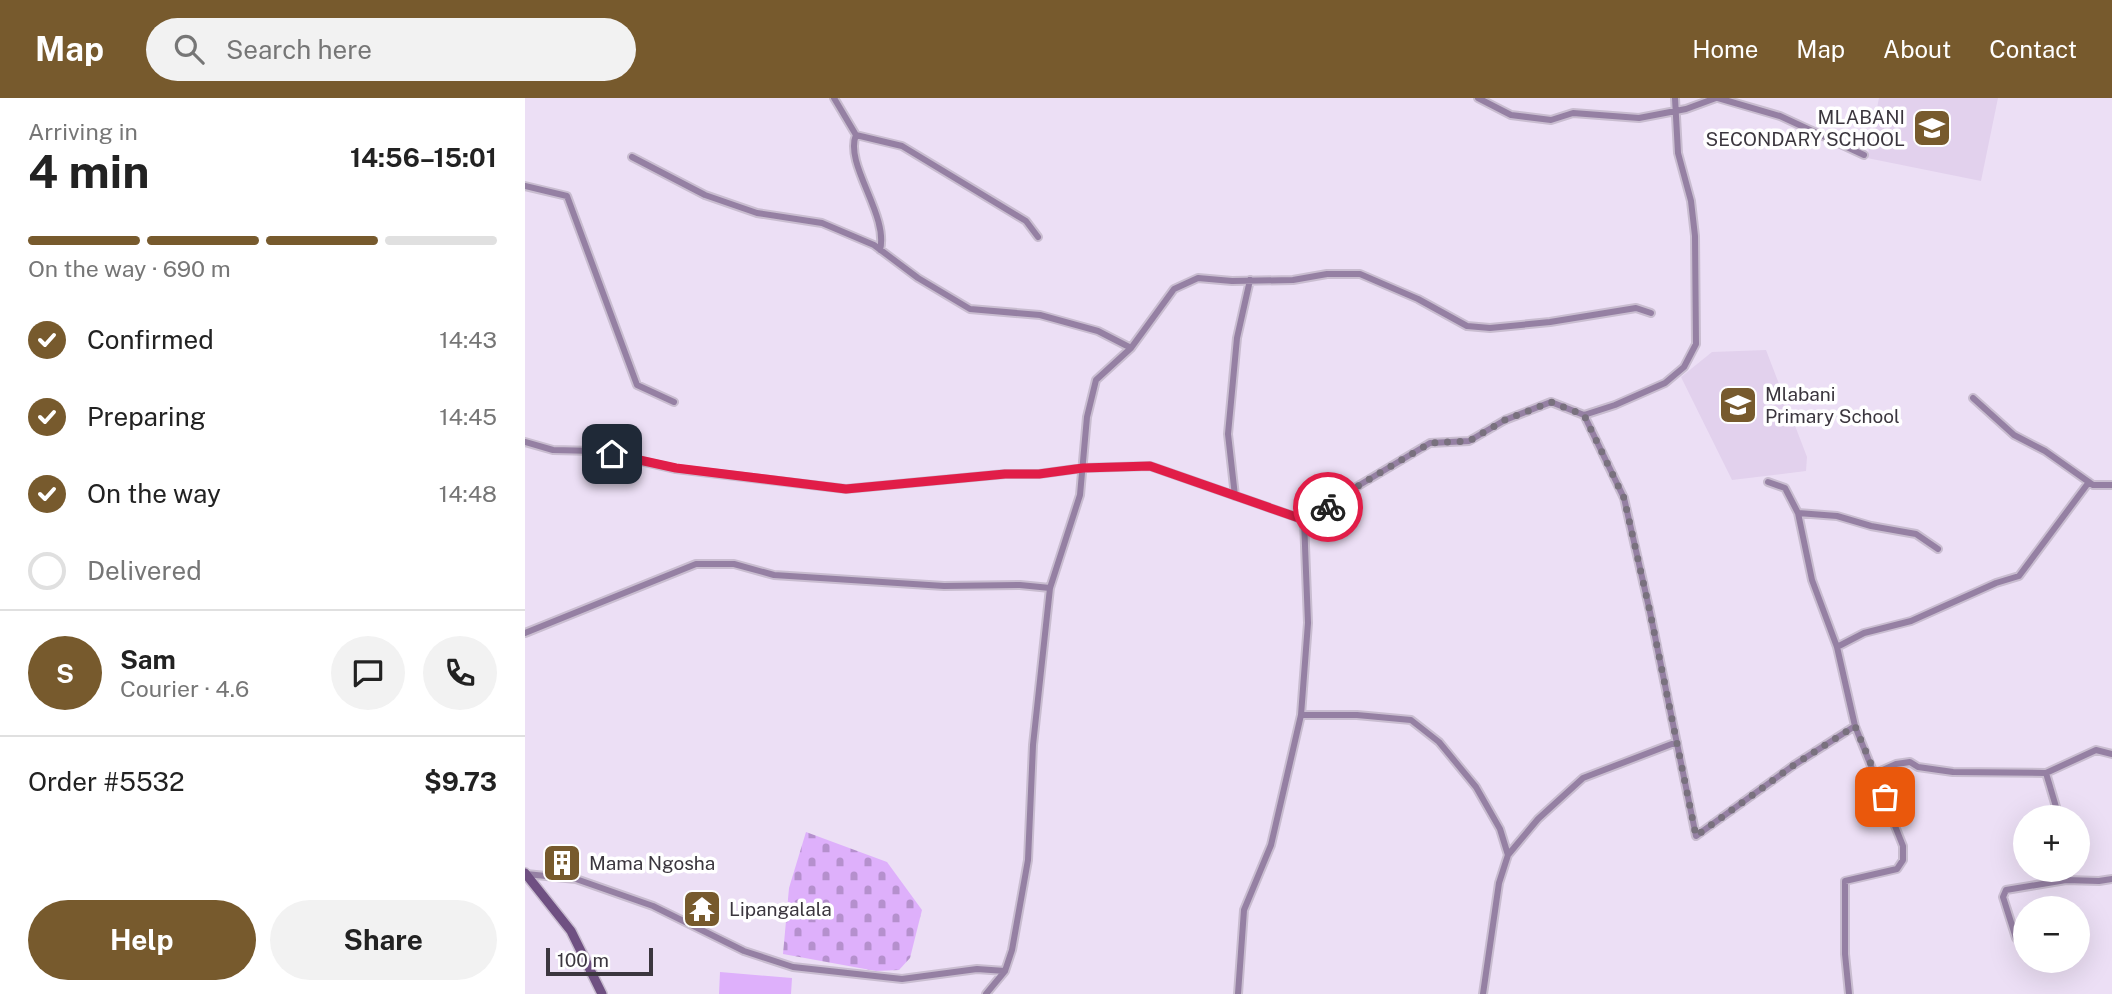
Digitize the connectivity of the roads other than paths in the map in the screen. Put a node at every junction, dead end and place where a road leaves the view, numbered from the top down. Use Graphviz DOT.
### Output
graph roads {
  1 [pos="834,98"];
  2 [pos="1478,98"];
  3 [pos="1675,98"];
  4 [pos="1717,98"];
  5 [pos="1675,112"];
  6 [pos="856,135"];
  7 [pos="1864,155"];
  8 [pos="632,157"];
  9 [pos="525,186"];
  10 [pos="1038,237"];
  11 [pos="880,250"];
  12 [pos="1250,280"];
  13 [pos="1651,313"];
  14 [pos="1131,348"];
  15 [pos="1973,398"];
  16 [pos="674,402"];
  17 [pos="1584,415"];
  18 [pos="525,442"];
  19 [pos="1083,468"];
  20 [pos="1768,482"];
  21 [pos="2089,482"];
  22 [pos="2112,485"];
  23 [pos="1235,496"];
  24 [pos="1798,513"];
  25 [pos="1304,520"];
  26 [pos="1938,549"];
  27 [pos="1050,589"];
  28 [pos="525,633"];
  29 [pos="1837,647"];
  30 [pos="1301,715"];
  31 [pos="1855,726"];
  32 [pos="1677,741"];
  33 [pos="2112,754"];
  34 [pos="1875,773"];
  35 [pos="2046,773"];
  36 [pos="2055,805"];
  37 [pos="1508,855"];
  38 [pos="526,873"];
  39 [pos="2112,879"];
  40 [pos="2090,881"];
  41 [pos="2054,882"];
  42 [pos="2013,929"];
  43 [pos="1005,971"];
  44 [pos="602,994"];
  45 [pos="986,994"];
  46 [pos="1237,994"];
  47 [pos="1483,994"];
  48 [pos="1849,994"];
  1 -- 6 [label="street"];
  2 -- 5 [label="street"];
  3 -- 5 [label="street"];
  4 -- 5 [label="street"];
  4 -- 7 [label="street"];
  5 -- 17 [label="street"];
  6 -- 10 [label="street"];
  6 -- 11 [label="street"];
  8 -- 11 [label="street"];
  9 -- 16 [label="street"];
  11 -- 14 [label="street"];
  12 -- 13 [label="street"];
  12 -- 14 [label="street"];
  12 -- 23 [label="street"];
  14 -- 19 [label="street"];
  15 -- 21 [label="street"];
  17 -- 25 [label="street"];
  17 -- 32 [label="street"];
  18 -- 19 [label="street"];
  19 -- 23 [label="street"];
  19 -- 27 [label="street"];
  20 -- 24 [label="street"];
  21 -- 22 [label="street"];
  21 -- 29 [label="street"];
  23 -- 25 [label="street"];
  24 -- 26 [label="street"];
  24 -- 29 [label="street"];
  25 -- 30 [label="street"];
  27 -- 28 [label="street"];
  27 -- 43 [label="street"];
  29 -- 31 [label="street"];
  30 -- 37 [label="street"];
  30 -- 46 [label="street"];
  31 -- 32 [label="street"];
  31 -- 34 [label="street"];
  32 -- 37 [label="street"];
  33 -- 35 [label="street"];
  34 -- 35 [label="street"];
  34 -- 48 [label="street"];
  35 -- 36 [label="street"];
  37 -- 47 [label="street"];
  38 -- 43 [label="street"];
  38 -- 44 [label="main road"];
  39 -- 40 [label="street"];
  41 -- 42 [label="street"];
  43 -- 45 [label="street"];
}
